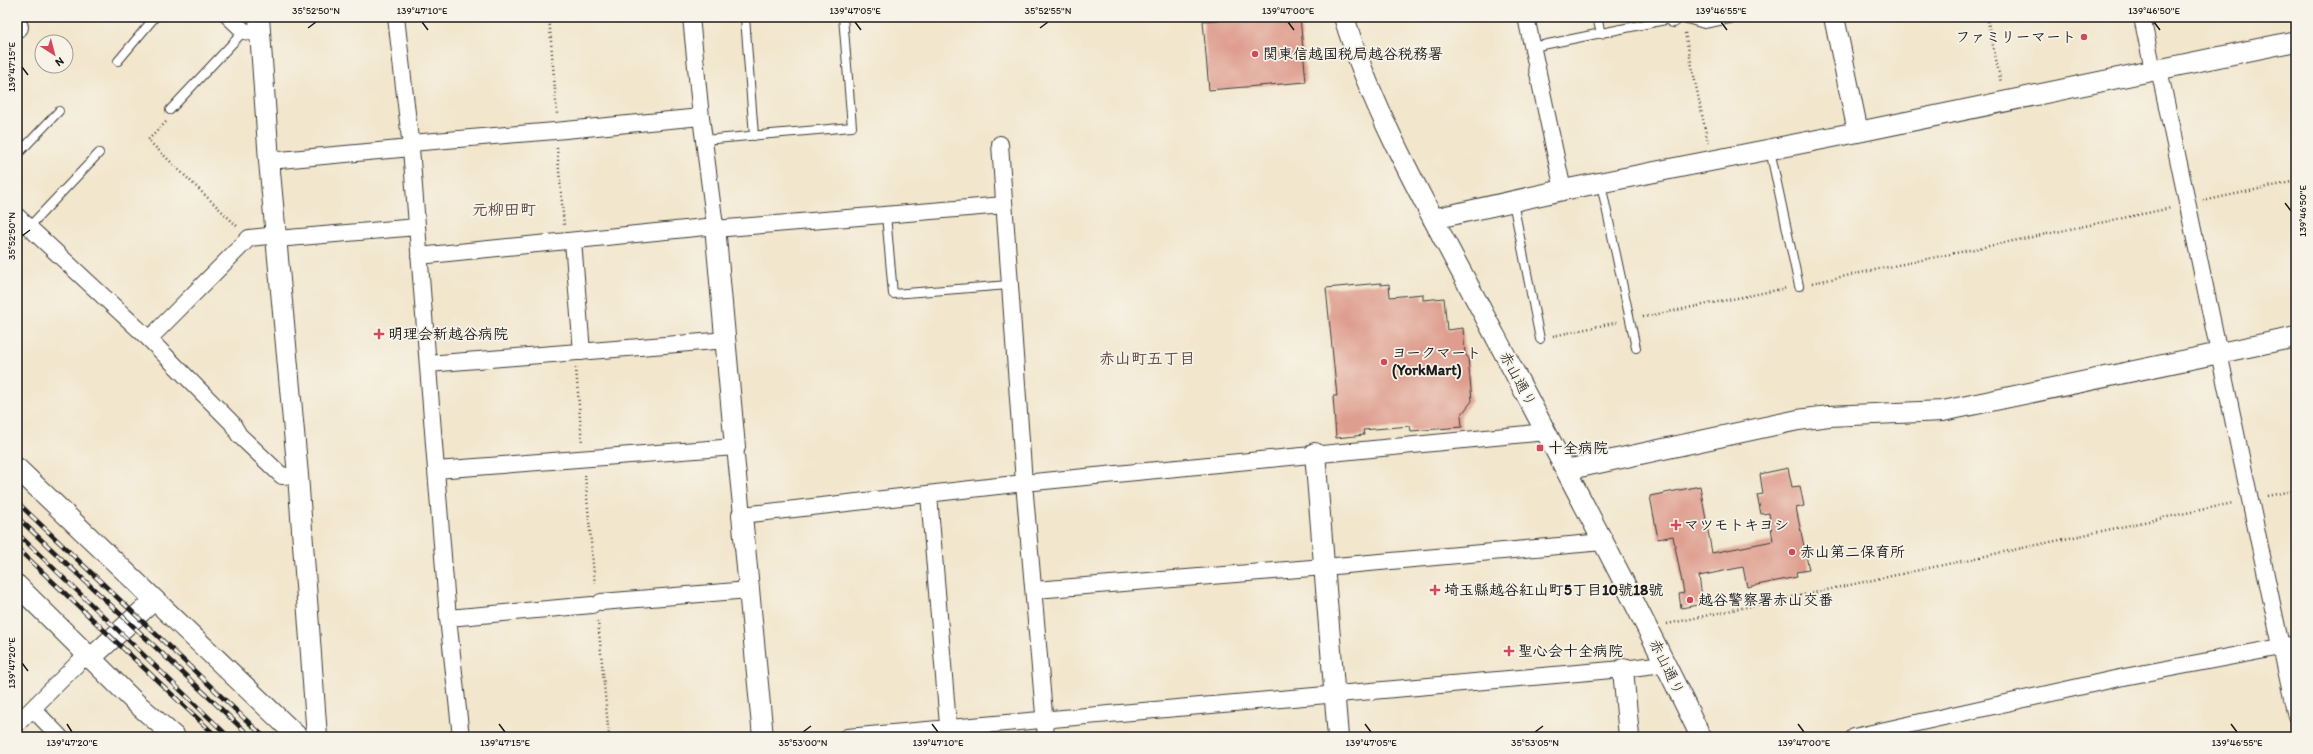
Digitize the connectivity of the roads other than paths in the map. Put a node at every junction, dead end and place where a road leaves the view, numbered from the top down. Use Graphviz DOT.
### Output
graph roads {
  1 [pos="156,17"];
  2 [pos="229,17"];
  3 [pos="396,17"];
  4 [pos="691,17"];
  5 [pos="745,17"];
  6 [pos="843,17"];
  7 [pos="1344,17"];
  8 [pos="1526,17"];
  9 [pos="1597,17"];
  10 [pos="1677,17"];
  11 [pos="1740,17"];
  12 [pos="1834,17"];
  13 [pos="2142,17"];
  14 [pos="255,28"];
  15 [pos="1601,34"];
  16 [pos="2296,41"];
  17 [pos="1533,48"];
  18 [pos="118,61"];
  19 [pos="2156,70"];
  20 [pos="170,110"];
  21 [pos="59,111"];
  22 [pos="700,117"];
  23 [pos="1858,132"];
  24 [pos="754,136"];
  25 [pos="704,140"];
  26 [pos="1000,144"];
  27 [pos="411,145"];
  28 [pos="1770,150"];
  29 [pos="99,153"];
  30 [pos="17,154"];
  31 [pos="269,161"];
  32 [pos="1601,184"];
  33 [pos="1563,190"];
  34 [pos="1513,202"];
  35 [pos="1004,206"];
  36 [pos="886,215"];
  37 [pos="17,216"];
  38 [pos="1433,219"];
  39 [pos="29,227"];
  40 [pos="417,227"];
  41 [pos="715,228"];
  42 [pos="277,237"];
  43 [pos="569,241"];
  44 [pos="419,256"];
  45 [pos="1009,285"];
  46 [pos="1799,286"];
  47 [pos="2296,337"];
  48 [pos="1540,339"];
  49 [pos="149,340"];
  50 [pos="727,340"];
  51 [pos="1636,348"];
  52 [pos="578,352"];
  53 [pos="2220,352"];
  54 [pos="428,364"];
  55 [pos="1546,432"];
  56 [pos="736,447"];
  57 [pos="1315,453"];
  58 [pos="17,468"];
  59 [pos="436,470"];
  60 [pos="1566,470"];
  61 [pos="298,475"];
  62 [pos="1024,483"];
  63 [pos="929,495"];
  64 [pos="742,515"];
  65 [pos="1603,542"];
  66 [pos="1324,567"];
  67 [pos="17,585"];
  68 [pos="749,590"];
  69 [pos="1034,590"];
  70 [pos="154,600"];
  71 [pos="448,618"];
  72 [pos="2289,646"];
  73 [pos="88,657"];
  74 [pos="1664,660"];
  75 [pos="1623,669"];
  76 [pos="1334,695"];
  77 [pos="34,708"];
  78 [pos="2296,717"];
  79 [pos="1045,720"];
  80 [pos="17,724"];
  81 [pos="949,733"];
  82 [pos="60,737"];
  83 [pos="175,737"];
  84 [pos="298,737"];
  85 [pos="317,737"];
  86 [pos="462,737"];
  87 [pos="763,737"];
  88 [pos="852,737"];
  89 [pos="1046,737"];
  90 [pos="1338,737"];
  91 [pos="1629,737"];
  92 [pos="1701,737"];
  93 [pos="1854,737"];
  1 -- 18 [label="lane"];
  2 -- 14 [label="street"];
  3 -- 27 [label="street"];
  4 -- 22 [label="street"];
  5 -- 24 [label="lane"];
  6 -- 24 [label="lane"];
  7 -- 38 [label="street, 赤山通り"];
  8 -- 17 [label="street"];
  9 -- 15 [label="lane"];
  10 -- 11 [label="lane"];
  10 -- 15 [label="lane"];
  12 -- 23 [label="street"];
  13 -- 19 [label="street"];
  14 -- 20 [label="lane"];
  14 -- 31 [label="street"];
  15 -- 17 [label="lane"];
  16 -- 19 [label="street"];
  17 -- 33 [label="street"];
  19 -- 23 [label="street"];
  19 -- 53 [label="street"];
  21 -- 30 [label="lane"];
  22 -- 25 [label="street"];
  22 -- 27 [label="street"];
  23 -- 28 [label="street"];
  24 -- 25 [label="lane"];
  25 -- 41 [label="street"];
  26 -- 35 [label="street"];
  27 -- 31 [label="street"];
  27 -- 40 [label="street"];
  28 -- 32 [label="street"];
  28 -- 46 [label="lane"];
  29 -- 39 [label="lane"];
  31 -- 42 [label="street"];
  32 -- 33 [label="street"];
  32 -- 51 [label="lane"];
  33 -- 34 [label="street"];
  34 -- 38 [label="street"];
  34 -- 48 [label="lane"];
  35 -- 36 [label="street"];
  35 -- 45 [label="street"];
  36 -- 41 [label="street"];
  36 -- 45 [label="lane"];
  37 -- 39 [label="street"];
  38 -- 55 [label="street, 赤山通り"];
  39 -- 49 [label="street"];
  40 -- 42 [label="street"];
  40 -- 44 [label="street"];
  41 -- 43 [label="street"];
  41 -- 50 [label="street"];
  42 -- 49 [label="street"];
  42 -- 61 [label="street"];
  43 -- 44 [label="street"];
  43 -- 52 [label="street"];
  44 -- 54 [label="street"];
  45 -- 62 [label="street"];
  47 -- 53 [label="street"];
  49 -- 61 [label="street"];
  50 -- 52 [label="street"];
  50 -- 56 [label="street"];
  52 -- 54 [label="street"];
  53 -- 60 [label="street"];
  53 -- 72 [label="street"];
  54 -- 59 [label="street"];
  55 -- 57 [label="street"];
  55 -- 60 [label="street, 赤山通り"];
  56 -- 59 [label="street"];
  56 -- 64 [label="street"];
  57 -- 62 [label="street"];
  57 -- 66 [label="street"];
  58 -- 70 [label="street"];
  59 -- 71 [label="street"];
  60 -- 65 [label="street, 赤山通り"];
  61 -- 85 [label="street"];
  62 -- 63 [label="street"];
  62 -- 69 [label="street"];
  63 -- 64 [label="street"];
  63 -- 81 [label="street"];
  64 -- 68 [label="street"];
  65 -- 66 [label="street"];
  65 -- 74 [label="street, 赤山通り"];
  66 -- 69 [label="street"];
  66 -- 76 [label="street"];
  67 -- 73 [label="street"];
  68 -- 71 [label="street"];
  68 -- 87 [label="street"];
  69 -- 79 [label="street"];
  70 -- 73 [label="street"];
  70 -- 84 [label="street"];
  71 -- 86 [label="street"];
  72 -- 78 [label="street"];
  72 -- 93 [label="street"];
  73 -- 77 [label="street"];
  73 -- 83 [label="street"];
  74 -- 75 [label="street"];
  74 -- 92 [label="street, 赤山通り"];
  75 -- 76 [label="street"];
  75 -- 91 [label="street"];
  76 -- 79 [label="street"];
  76 -- 90 [label="street"];
  77 -- 80 [label="street"];
  77 -- 82 [label="street"];
  79 -- 81 [label="street"];
  79 -- 89 [label="street"];
  81 -- 88 [label="street"];
}
